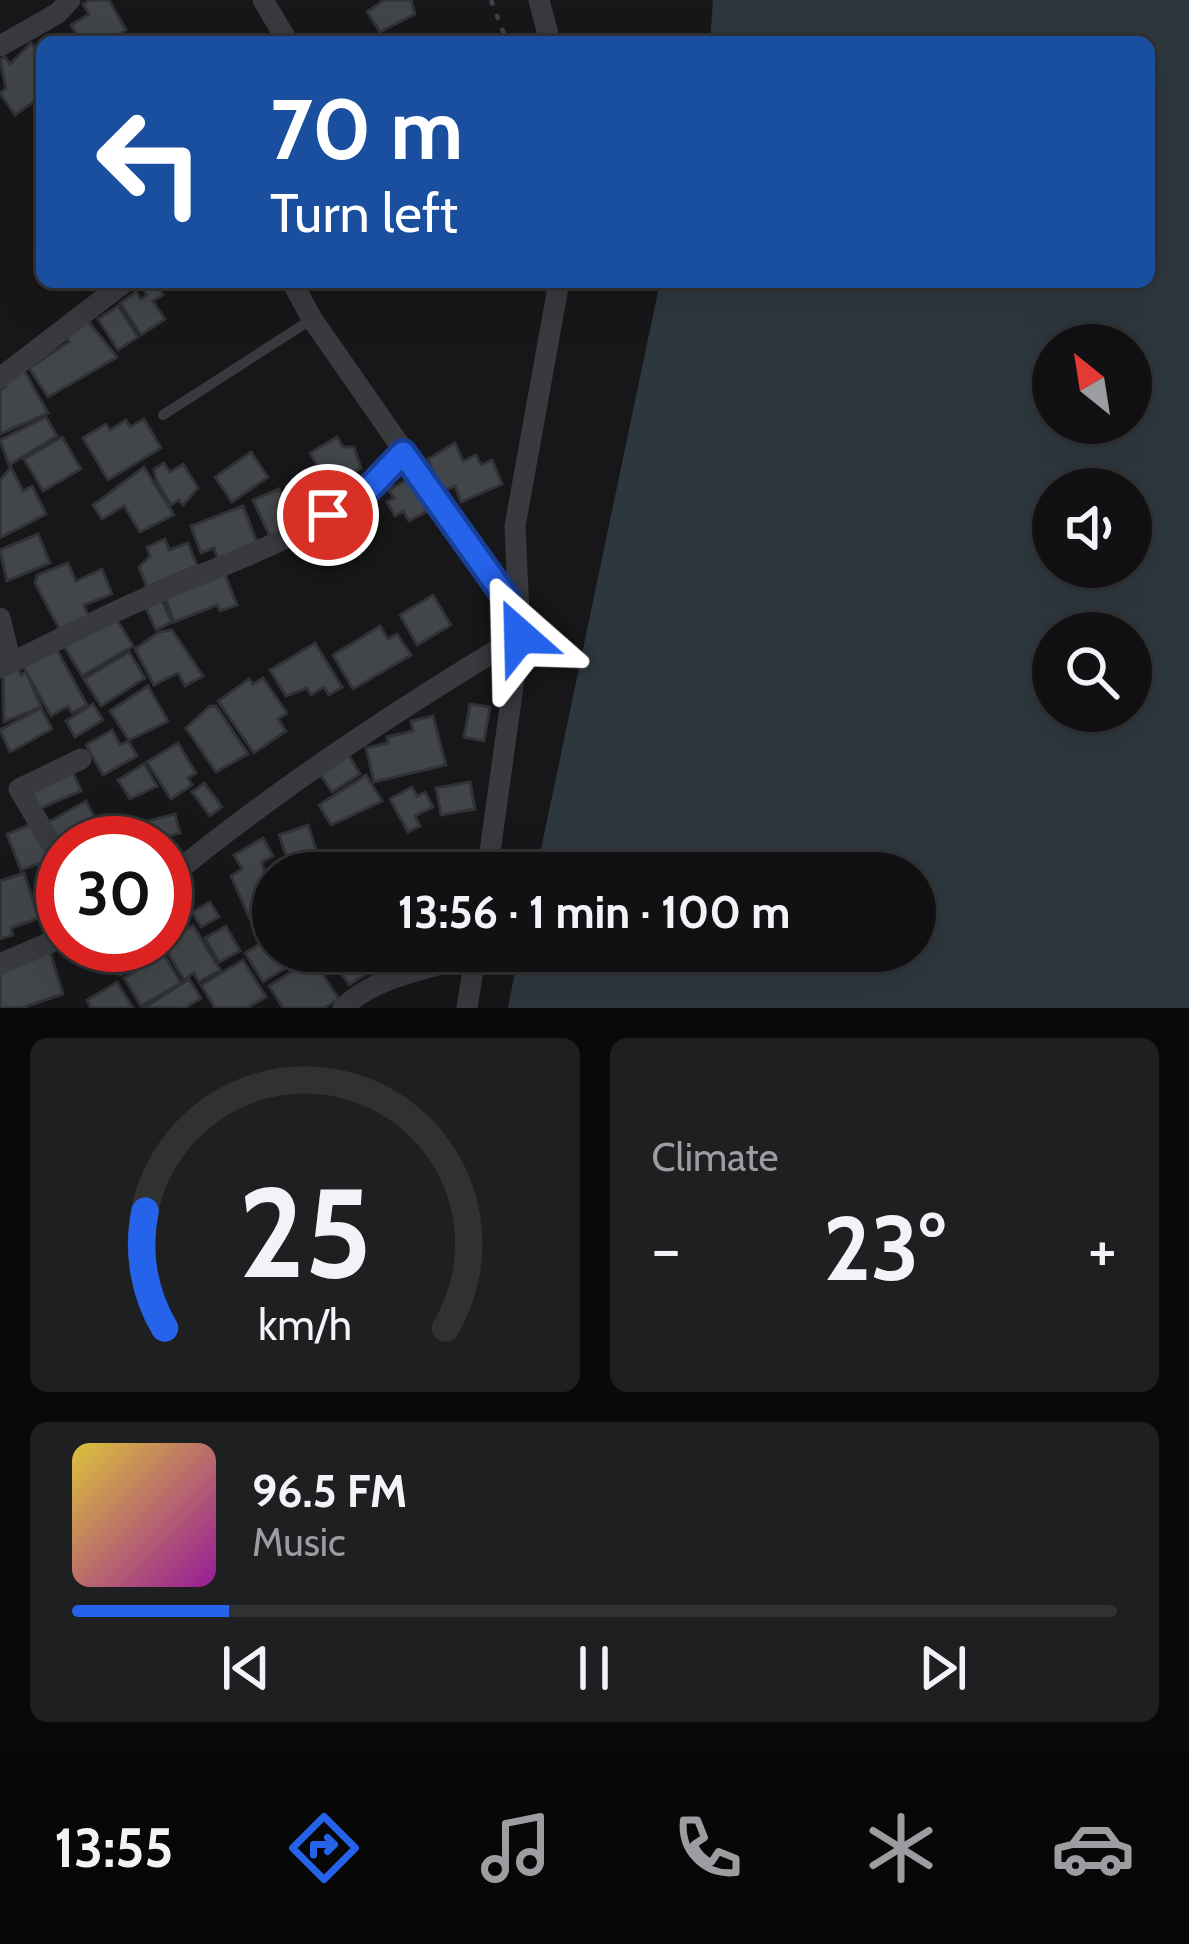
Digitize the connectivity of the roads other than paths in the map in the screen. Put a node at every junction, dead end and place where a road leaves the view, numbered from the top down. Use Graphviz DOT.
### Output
graph roads {
  1 [pos="70,0"];
  2 [pos="263,0"];
  3 [pos="539,0"];
  4 [pos="284,36"];
  5 [pos="548,36"];
  6 [pos="0,46"];
  7 [pos="116,288"];
  8 [pos="295,288"];
  9 [pos="559,288"];
  10 [pos="312,319"];
  11 [pos="0,378"];
  12 [pos="163,415"];
  13 [pos="403,453"];
  14 [pos="0,618"];
  15 [pos="520,636"];
  16 [pos="6,666"];
  17 [pos="81,759"];
  18 [pos="36,817"];
  19 [pos="490,852"];
  20 [pos="192,859"];
  21 [pos="36,949"];
  22 [pos="0,964"];
  23 [pos="416,972"];
  24 [pos="473,972"];
  25 [pos="343,1008"];
  26 [pos="467,1008"];
  1 -- 6 [label="street"];
  2 -- 4 [label="street"];
  3 -- 5 [label="street"];
  7 -- 11 [label="street"];
  8 -- 10 [label="street"];
  9 -- 15 [label="street"];
  10 -- 12 [label="lane"];
  10 -- 13 [label="street"];
  13 -- 15 [label="street"];
  13 -- 16 [label="street"];
  14 -- 16 [label="street"];
  15 -- 19 [label="street"];
  15 -- 20 [label="street"];
  17 -- 18 [label="street"];
  21 -- 22 [label="street"];
  23 -- 25 [label="street"];
  24 -- 26 [label="street"];
}
